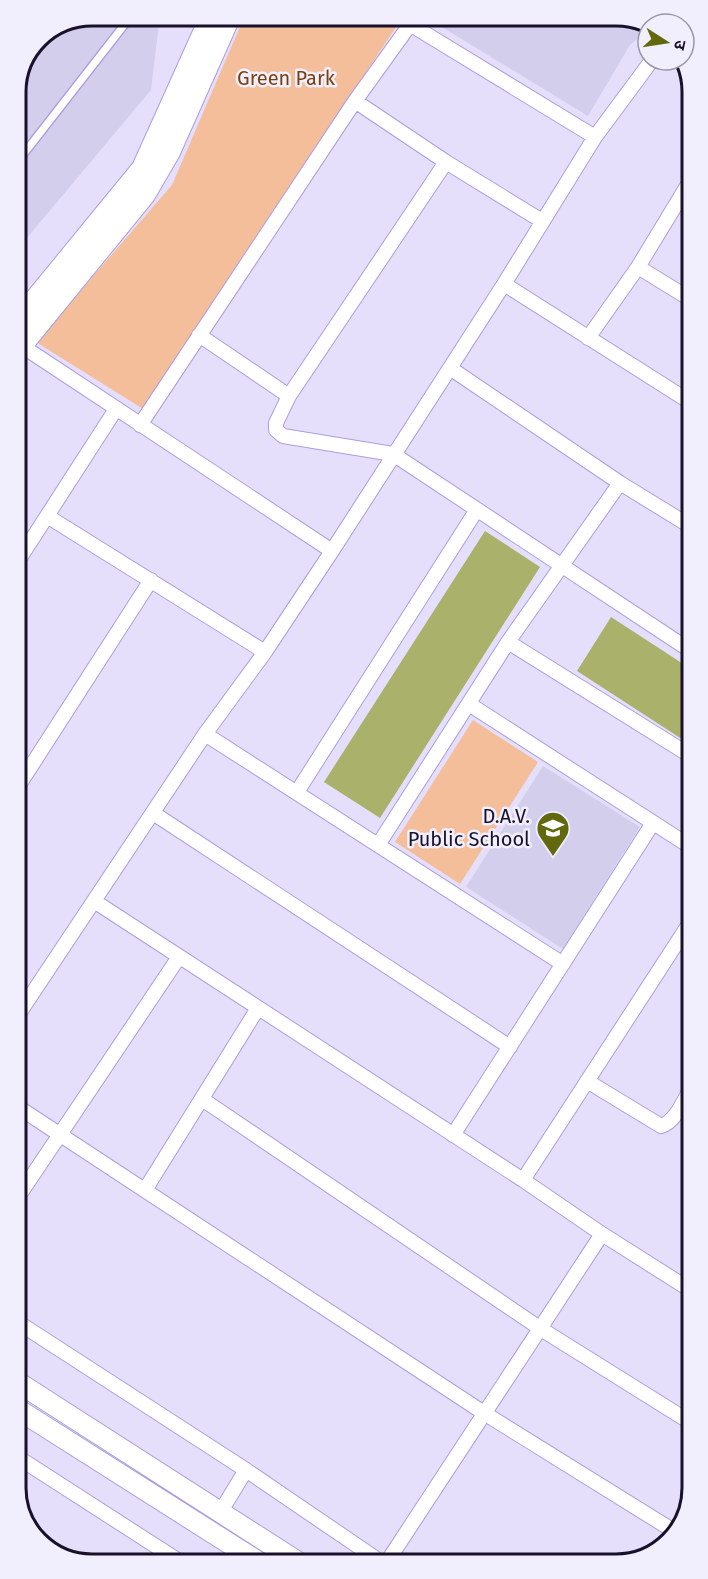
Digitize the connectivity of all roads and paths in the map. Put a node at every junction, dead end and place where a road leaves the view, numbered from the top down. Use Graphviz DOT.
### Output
graph roads {
  1 [pos="123,26"];
  2 [pos="217,26"];
  3 [pos="218,26"];
  4 [pos="643,72"];
  5 [pos="355,101"];
  6 [pos="595,137"];
  7 [pos="26,151"];
  8 [pos="446,162"];
  9 [pos="682,195"];
  10 [pos="542,221"];
  11 [pos="638,267"];
  12 [pos="504,284"];
  13 [pos="682,294"];
  14 [pos="26,297"];
  15 [pos="199,335"];
  16 [pos="588,338"];
  17 [pos="26,341"];
  18 [pos="26,354"];
  19 [pos="450,368"];
  20 [pos="289,396"];
  21 [pos="682,397"];
  22 [pos="116,409"];
  23 [pos="140,425"];
  24 [pos="393,454"];
  25 [pos="620,483"];
  26 [pos="476,511"];
  27 [pos="47,516"];
  28 [pos="682,521"];
  29 [pos="26,549"];
  30 [pos="332,551"];
  31 [pos="559,567"];
  32 [pos="151,580"];
  33 [pos="508,642"];
  34 [pos="682,645"];
  35 [pos="265,652"];
  36 [pos="469,704"];
  37 [pos="205,734"];
  38 [pos="682,750"];
  39 [pos="26,774"];
  40 [pos="297,792"];
  41 [pos="153,813"];
  42 [pos="653,823"];
  43 [pos="682,841"];
  44 [pos="378,845"];
  45 [pos="94,902"];
  46 [pos="682,935"];
  47 [pos="179,957"];
  48 [pos="563,964"];
  49 [pos="26,1003"];
  50 [pos="258,1008"];
  51 [pos="510,1047"];
  52 [pos="587,1081"];
  53 [pos="202,1099"];
  54 [pos="682,1102"];
  55 [pos="26,1112"];
  56 [pos="60,1134"];
  57 [pos="453,1135"];
  58 [pos="523,1180"];
  59 [pos="26,1185"];
  60 [pos="145,1190"];
  61 [pos="602,1234"];
  62 [pos="682,1285"];
  63 [pos="26,1328"];
  64 [pos="541,1329"];
  65 [pos="26,1387"];
  66 [pos="484,1413"];
  67 [pos="26,1414"];
  68 [pos="682,1417"];
  69 [pos="26,1463"];
  70 [pos="246,1470"];
  71 [pos="221,1510"];
  72 [pos="668,1528"];
  73 [pos="167,1553"];
  74 [pos="245,1553"];
  75 [pos="285,1553"];
  76 [pos="369,1554"];
  77 [pos="392,1554"];
  1 -- 7 [label="lane"];
  2 -- 14 [label="street"];
  3 -- 17 [label="street"];
  4 -- 6 [label="street"];
  5 -- 6 [label="street"];
  5 -- 8 [label="street"];
  5 -- 15 [label="street"];
  6 -- 10 [label="street"];
  8 -- 10 [label="street"];
  8 -- 20 [label="street"];
  9 -- 11 [label="street"];
  10 -- 12 [label="street"];
  11 -- 13 [label="street"];
  11 -- 16 [label="street"];
  12 -- 16 [label="street"];
  12 -- 19 [label="street"];
  15 -- 20 [label="street"];
  15 -- 23 [label="street"];
  16 -- 21 [label="street"];
  18 -- 22 [label="street"];
  19 -- 24 [label="street"];
  19 -- 25 [label="street"];
  20 -- 24 [label="street"];
  22 -- 23 [label="street"];
  22 -- 27 [label="street"];
  23 -- 30 [label="street"];
  24 -- 26 [label="street"];
  24 -- 30 [label="street"];
  25 -- 28 [label="street"];
  25 -- 31 [label="street"];
  26 -- 31 [label="street"];
  26 -- 40 [label="street"];
  27 -- 29 [label="street"];
  27 -- 32 [label="street"];
  30 -- 35 [label="street"];
  31 -- 33 [label="street"];
  31 -- 34 [label="street"];
  32 -- 35 [label="street"];
  32 -- 39 [label="street"];
  33 -- 36 [label="street"];
  33 -- 38 [label="street"];
  35 -- 37 [label="street"];
  36 -- 42 [label="street"];
  36 -- 44 [label="street"];
  37 -- 40 [label="street"];
  37 -- 41 [label="street"];
  40 -- 44 [label="street"];
  41 -- 45 [label="street"];
  41 -- 51 [label="street"];
  42 -- 43 [label="street"];
  42 -- 48 [label="street"];
  44 -- 48 [label="street"];
  45 -- 47 [label="street"];
  45 -- 49 [label="street"];
  46 -- 52 [label="street"];
  47 -- 50 [label="street"];
  47 -- 56 [label="street"];
  48 -- 51 [label="street"];
  50 -- 53 [label="street"];
  50 -- 57 [label="street"];
  51 -- 57 [label="street"];
  52 -- 54 [label="street"];
  52 -- 58 [label="street"];
  53 -- 60 [label="street"];
  53 -- 64 [label="street"];
  55 -- 56 [label="street"];
  56 -- 59 [label="street"];
  56 -- 60 [label="street"];
  57 -- 58 [label="street"];
  58 -- 61 [label="street"];
  60 -- 66 [label="street"];
  61 -- 62 [label="street"];
  61 -- 64 [label="street"];
  63 -- 70 [label="street"];
  64 -- 66 [label="street"];
  64 -- 68 [label="street"];
  65 -- 71 [label="street"];
  66 -- 72 [label="street"];
  66 -- 77 [label="street"];
  67 -- 74 [label="street"];
  69 -- 73 [label="street"];
  70 -- 71 [label="street"];
  70 -- 76 [label="street"];
  71 -- 75 [label="street"];
}
